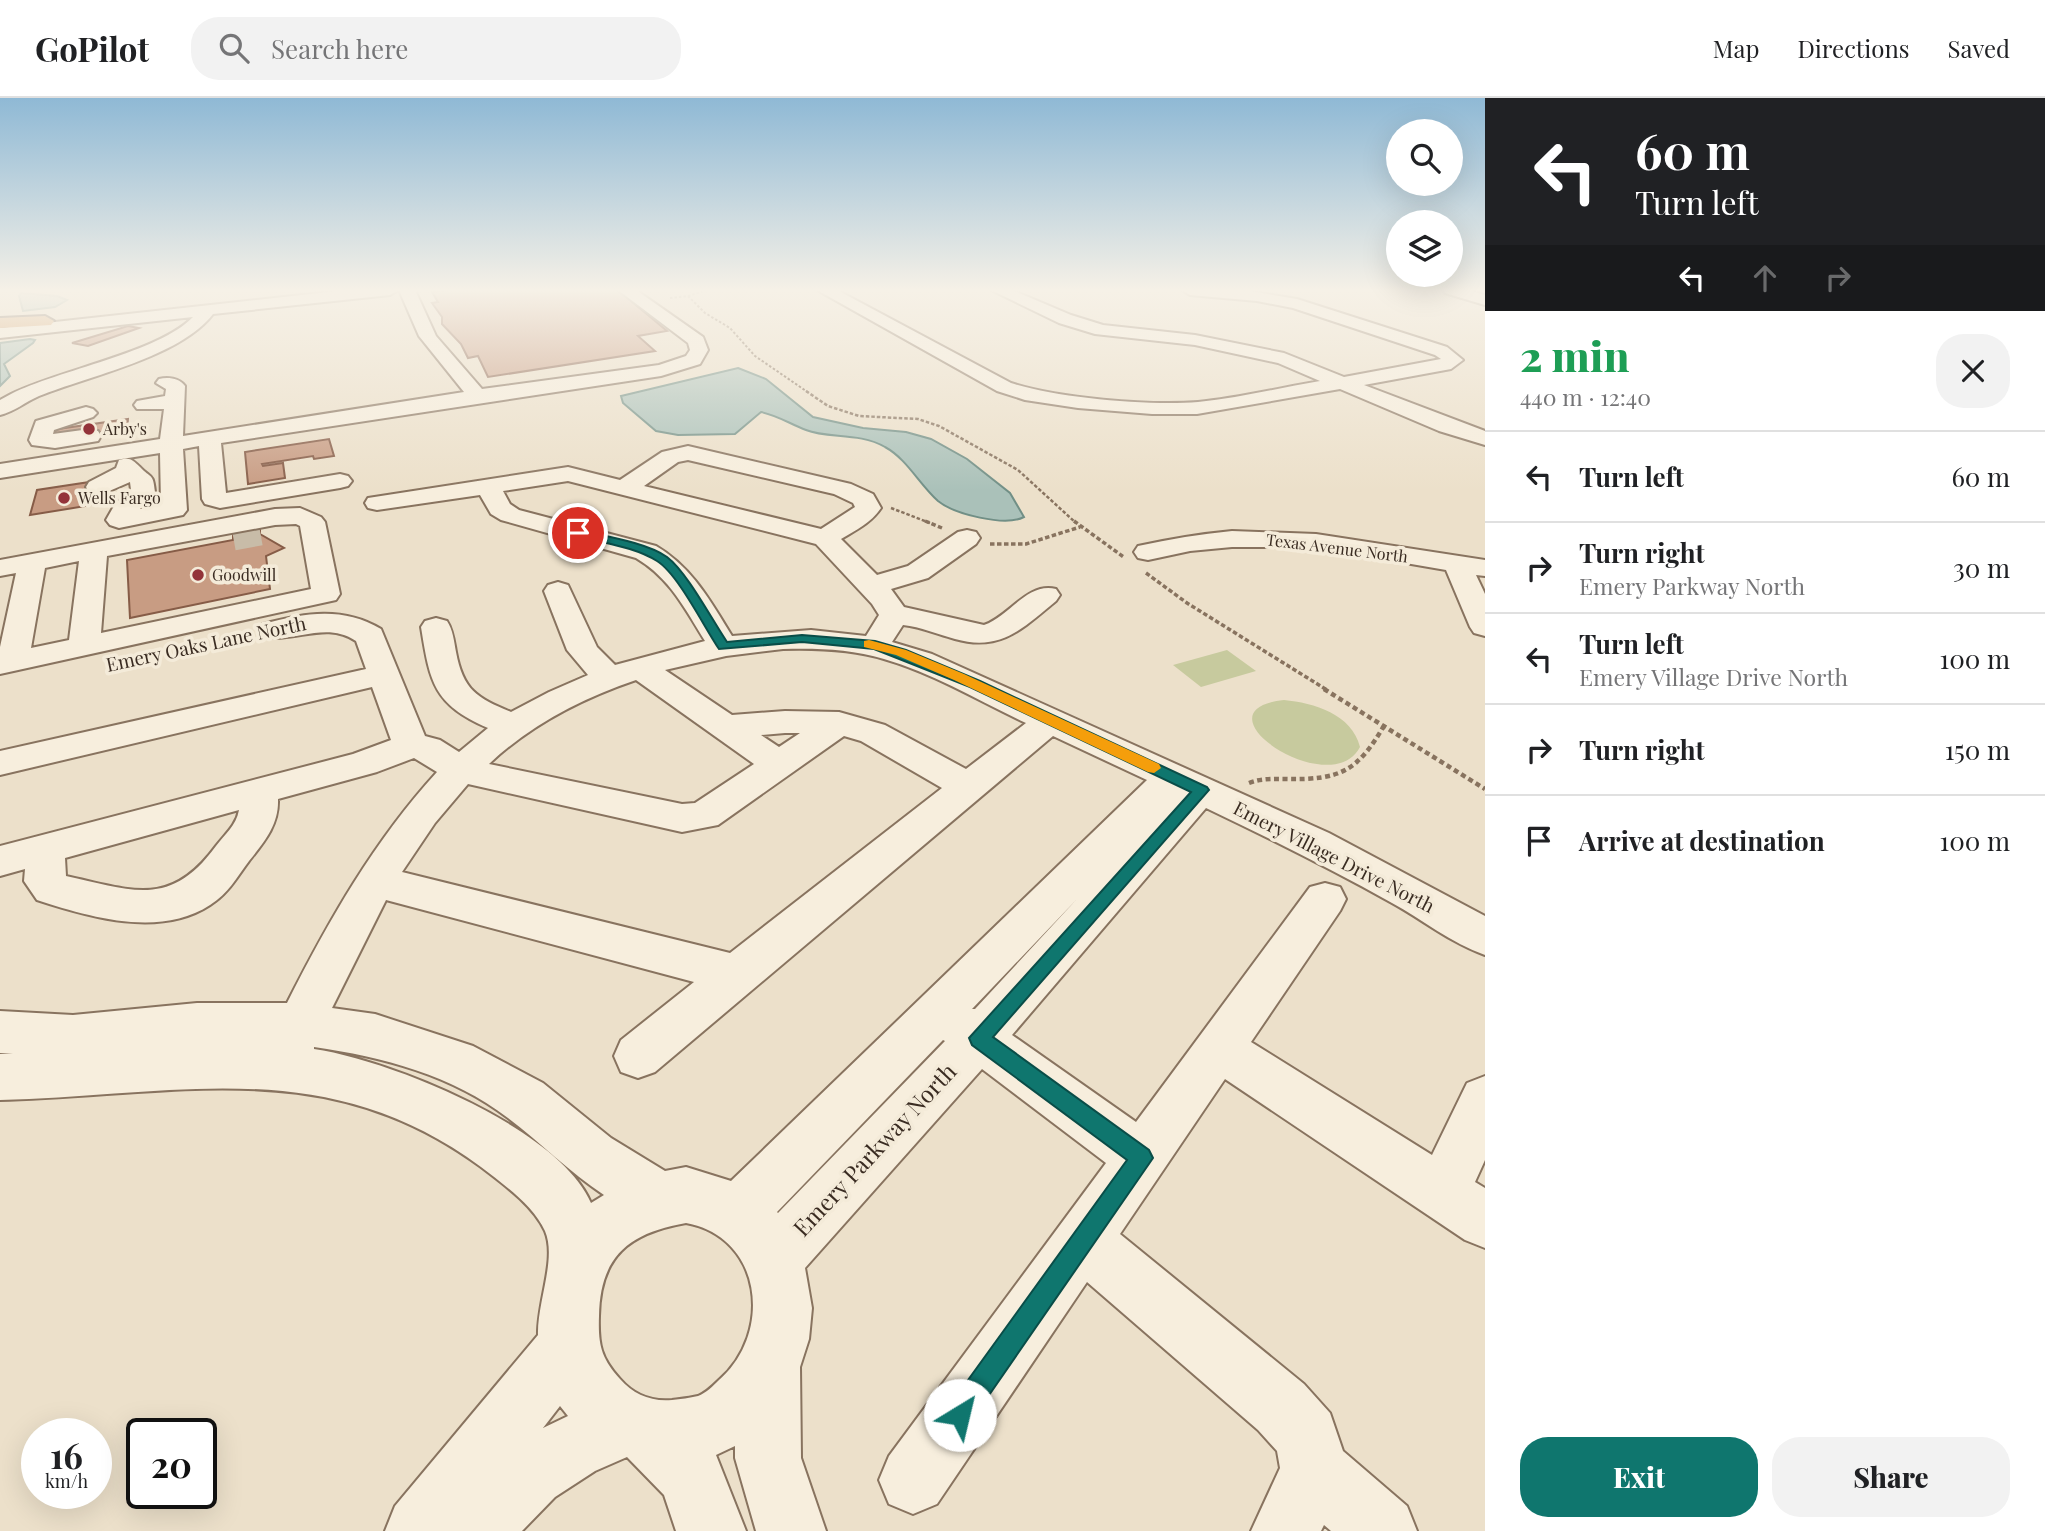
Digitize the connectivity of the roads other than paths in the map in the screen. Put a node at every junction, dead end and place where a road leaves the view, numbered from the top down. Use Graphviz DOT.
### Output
graph roads {
  1 [pos="83,357"];
  2 [pos="123,357"];
  3 [pos="444,357"];
  4 [pos="695,357"];
  5 [pos="945,357"];
  6 [pos="1275,357"];
  7 [pos="1449,357"];
  8 [pos="90,370"];
  9 [pos="124,375"];
  10 [pos="1343,383"];
  11 [pos="477,396"];
  12 [pos="144,405"];
  13 [pos="0,409"];
  14 [pos="86,413"];
  15 [pos="1460,431"];
  16 [pos="210,438"];
  17 [pos="1485,438"];
  18 [pos="1439,440"];
  19 [pos="172,443"];
  20 [pos="0,471"];
  21 [pos="340,481"];
  22 [pos="488,485"];
  23 [pos="108,487"];
  24 [pos="624,488"];
  25 [pos="2,496"];
  26 [pos="220,501"];
  27 [pos="377,503"];
  28 [pos="174,510"];
  29 [pos="312,522"];
  30 [pos="260,531"];
  31 [pos="233,536"];
  32 [pos="825,538"];
  33 [pos="967,538"];
  34 [pos="93,546"];
  35 [pos="1139,560"];
  36 [pos="32,562"];
  37 [pos="1471,566"];
  38 [pos="0,568"];
  39 [pos="871,586"];
  40 [pos="558,591"];
  41 [pos="1046,595"];
  42 [pos="1485,626"];
  43 [pos="436,627"];
  44 [pos="885,630"];
  45 [pos="142,645"];
  46 [pos="84,646"];
  47 [pos="723,646"];
  48 [pos="4,671"];
  49 [pos="624,672"];
  50 [pos="385,674"];
  51 [pos="1052,720"];
  52 [pos="839,723"];
  53 [pos="513,726"];
  54 [pos="727,727"];
  55 [pos="411,746"];
  56 [pos="0,763"];
  57 [pos="779,764"];
  58 [pos="460,770"];
  59 [pos="970,787"];
  60 [pos="1201,790"];
  61 [pos="258,791"];
  62 [pos="45,849"];
  63 [pos="0,861"];
  64 [pos="375,881"];
  65 [pos="1325,899"];
  66 [pos="1485,937"];
  67 [pos="737,974"];
  68 [pos="301,1024"];
  69 [pos="960,1025"];
  70 [pos="0,1032"];
  71 [pos="1219,1048"];
  72 [pos="638,1056"];
  73 [pos="281,1069"];
  74 [pos="0,1077"];
  75 [pos="1485,1100"];
  76 [pos="1142,1158"];
  77 [pos="1443,1193"];
  78 [pos="658,1198"];
  79 [pos="738,1213"];
  80 [pos="1485,1220"];
  81 [pos="1083,1241"];
  82 [pos="774,1259"];
  83 [pos="579,1264"];
  84 [pos="568,1346"];
  85 [pos="769,1369"];
  86 [pos="639,1428"];
  87 [pos="1314,1470"];
  88 [pos="913,1480"];
  89 [pos="420,1531"];
  90 [pos="474,1531"];
  91 [pos="711,1531"];
  92 [pos="791,1531"];
  93 [pos="1286,1531"];
  94 [pos="1382,1531"];
  1 -- 8 [label="street"];
  2 -- 8 [label="street"];
  3 -- 11 [label="street"];
  4 -- 11 [label="street"];
  5 -- 10 [label="street"];
  6 -- 10 [label="street"];
  7 -- 10 [label="street"];
  8 -- 9 [label="street"];
  8 -- 13 [label="street"];
  10 -- 15 [label="street"];
  11 -- 16 [label="street"];
  12 -- 19 [label="street"];
  14 -- 19 [label="street"];
  15 -- 17 [label="street"];
  15 -- 18 [label="street"];
  16 -- 19 [label="street"];
  16 -- 26 [label="street"];
  19 -- 23 [label="street"];
  19 -- 23 [label="street"];
  19 -- 28 [label="street"];
  20 -- 23 [label="street"];
  21 -- 26 [label="street"];
  22 -- 24 [label="street"];
  22 -- 27 [label="street"];
  22 -- 47 [label="street"];
  23 -- 25 [label="street"];
  23 -- 28 [label="street"];
  23 -- 34 [label="street"];
  24 -- 32 [label="street"];
  24 -- 32 [label="street"];
  26 -- 28 [label="street"];
  29 -- 30 [label="street"];
  29 -- 34 [label="street"];
  29 -- 45 [label="street"];
  31 -- 34 [label="street"];
  32 -- 39 [label="street"];
  33 -- 39 [label="street"];
  34 -- 36 [label="street"];
  34 -- 46 [label="street"];
  35 -- 37 [label="street, Texas Avenue North"];
  36 -- 38 [label="street"];
  36 -- 48 [label="street"];
  37 -- 42 [label="street"];
  39 -- 44 [label="street"];
  40 -- 49 [label="street"];
  41 -- 44 [label="street"];
  43 -- 53 [label="street"];
  44 -- 47 [label="street, Emery Village Drive North"];
  44 -- 51 [label="street, Emery Village Drive North"];
  45 -- 46 [label="street"];
  45 -- 48 [label="street, Emery Oaks Lane North"];
  45 -- 50 [label="street, Emery Oaks Lane North"];
  46 -- 48 [label="street"];
  47 -- 49 [label="street, Emery Village Drive North"];
  49 -- 53 [label="street, Emery Village Drive North"];
  49 -- 54 [label="street"];
  50 -- 55 [label="street, Emery Oaks Lane North"];
  50 -- 56 [label="street"];
  51 -- 59 [label="street"];
  51 -- 60 [label="street, Emery Village Drive North"];
  52 -- 54 [label="street"];
  52 -- 57 [label="street"];
  52 -- 59 [label="street"];
  53 -- 58 [label="street, Emery Village Drive North"];
  54 -- 57 [label="street"];
  55 -- 58 [label="street"];
  55 -- 61 [label="street"];
  57 -- 58 [label="street"];
  58 -- 64 [label="street, Emery Village Drive North"];
  59 -- 67 [label="street"];
  60 -- 66 [label="street, Emery Village Drive North"];
  60 -- 69 [label="street, Emery Parkway North"];
  61 -- 62 [label="street"];
  61 -- 62 [label="street"];
  62 -- 63 [label="street"];
  64 -- 67 [label="street"];
  64 -- 68 [label="street, Emery Village Drive North"];
  65 -- 71 [label="street"];
  67 -- 72 [label="street"];
  68 -- 70 [label="street"];
  68 -- 73 [label="street, Emery Village Drive North"];
  68 -- 78 [label="street"];
  69 -- 76 [label="street"];
  69 -- 79 [label="street, Emery Parkway North"];
  69 -- 82 [label="street, Emery Parkway North"];
  71 -- 76 [label="street"];
  71 -- 77 [label="street"];
  73 -- 74 [label="street"];
  73 -- 83 [label="street"];
  75 -- 77 [label="street"];
  76 -- 81 [label="street"];
  77 -- 80 [label="street"];
  78 -- 79 [label="street"];
  78 -- 83 [label="street"];
  79 -- 82 [label="street"];
  81 -- 87 [label="street"];
  81 -- 88 [label="street"];
  82 -- 85 [label="street"];
  83 -- 84 [label="street"];
  84 -- 86 [label="street"];
  84 -- 89 [label="street"];
  85 -- 86 [label="street"];
  85 -- 92 [label="street"];
  86 -- 90 [label="street"];
  86 -- 91 [label="street"];
  87 -- 93 [label="street"];
  87 -- 94 [label="street"];
}
